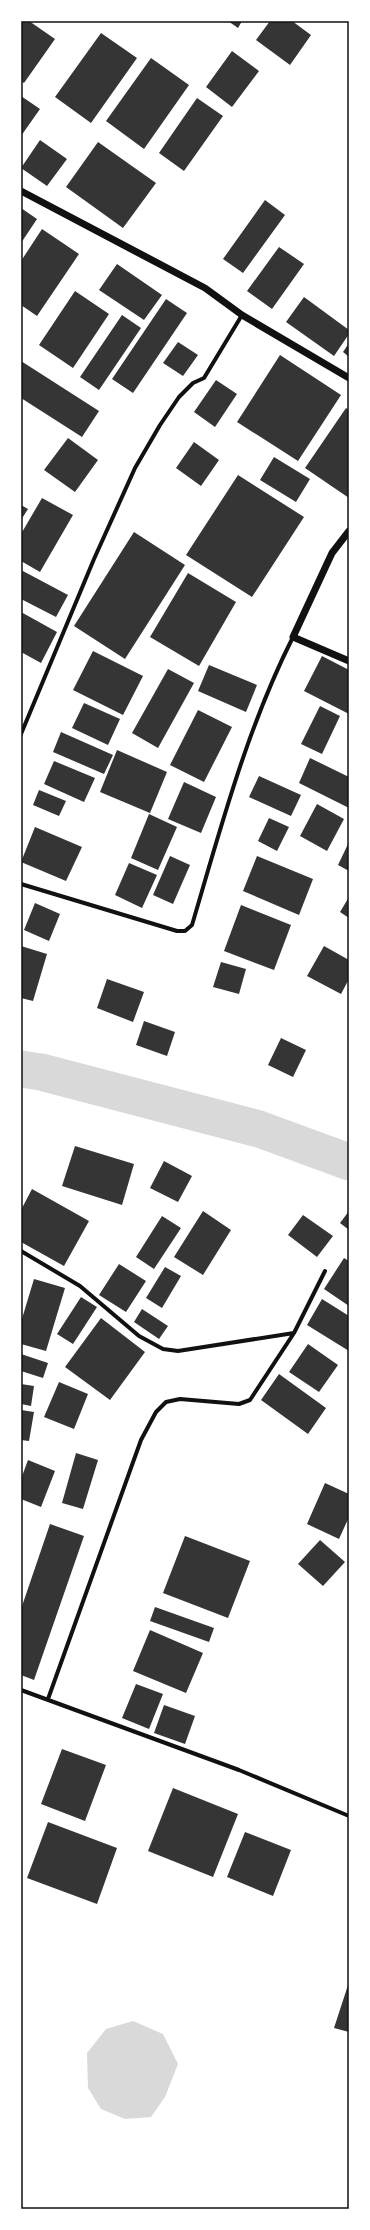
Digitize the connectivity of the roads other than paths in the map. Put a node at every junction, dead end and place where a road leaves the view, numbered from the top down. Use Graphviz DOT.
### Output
graph roads {
  1 [pos="21,191"];
  2 [pos="242,315"];
  3 [pos="349,378"];
  4 [pos="349,531"];
  5 [pos="293,637"];
  6 [pos="349,661"];
  7 [pos="21,734"];
  8 [pos="21,884"];
  9 [pos="21,1251"];
  10 [pos="325,1271"];
  11 [pos="294,1332"];
  12 [pos="21,1690"];
  13 [pos="48,1699"];
  14 [pos="349,1816"];
  1 -- 2 [label="street"];
  2 -- 3 [label="street"];
  2 -- 7 [label="street"];
  4 -- 5 [label="street"];
  5 -- 6 [label="street"];
  5 -- 8 [label="street"];
  9 -- 11 [label="street"];
  10 -- 11 [label="street"];
  11 -- 13 [label="street"];
  12 -- 13 [label="street"];
  13 -- 14 [label="street"];
}
